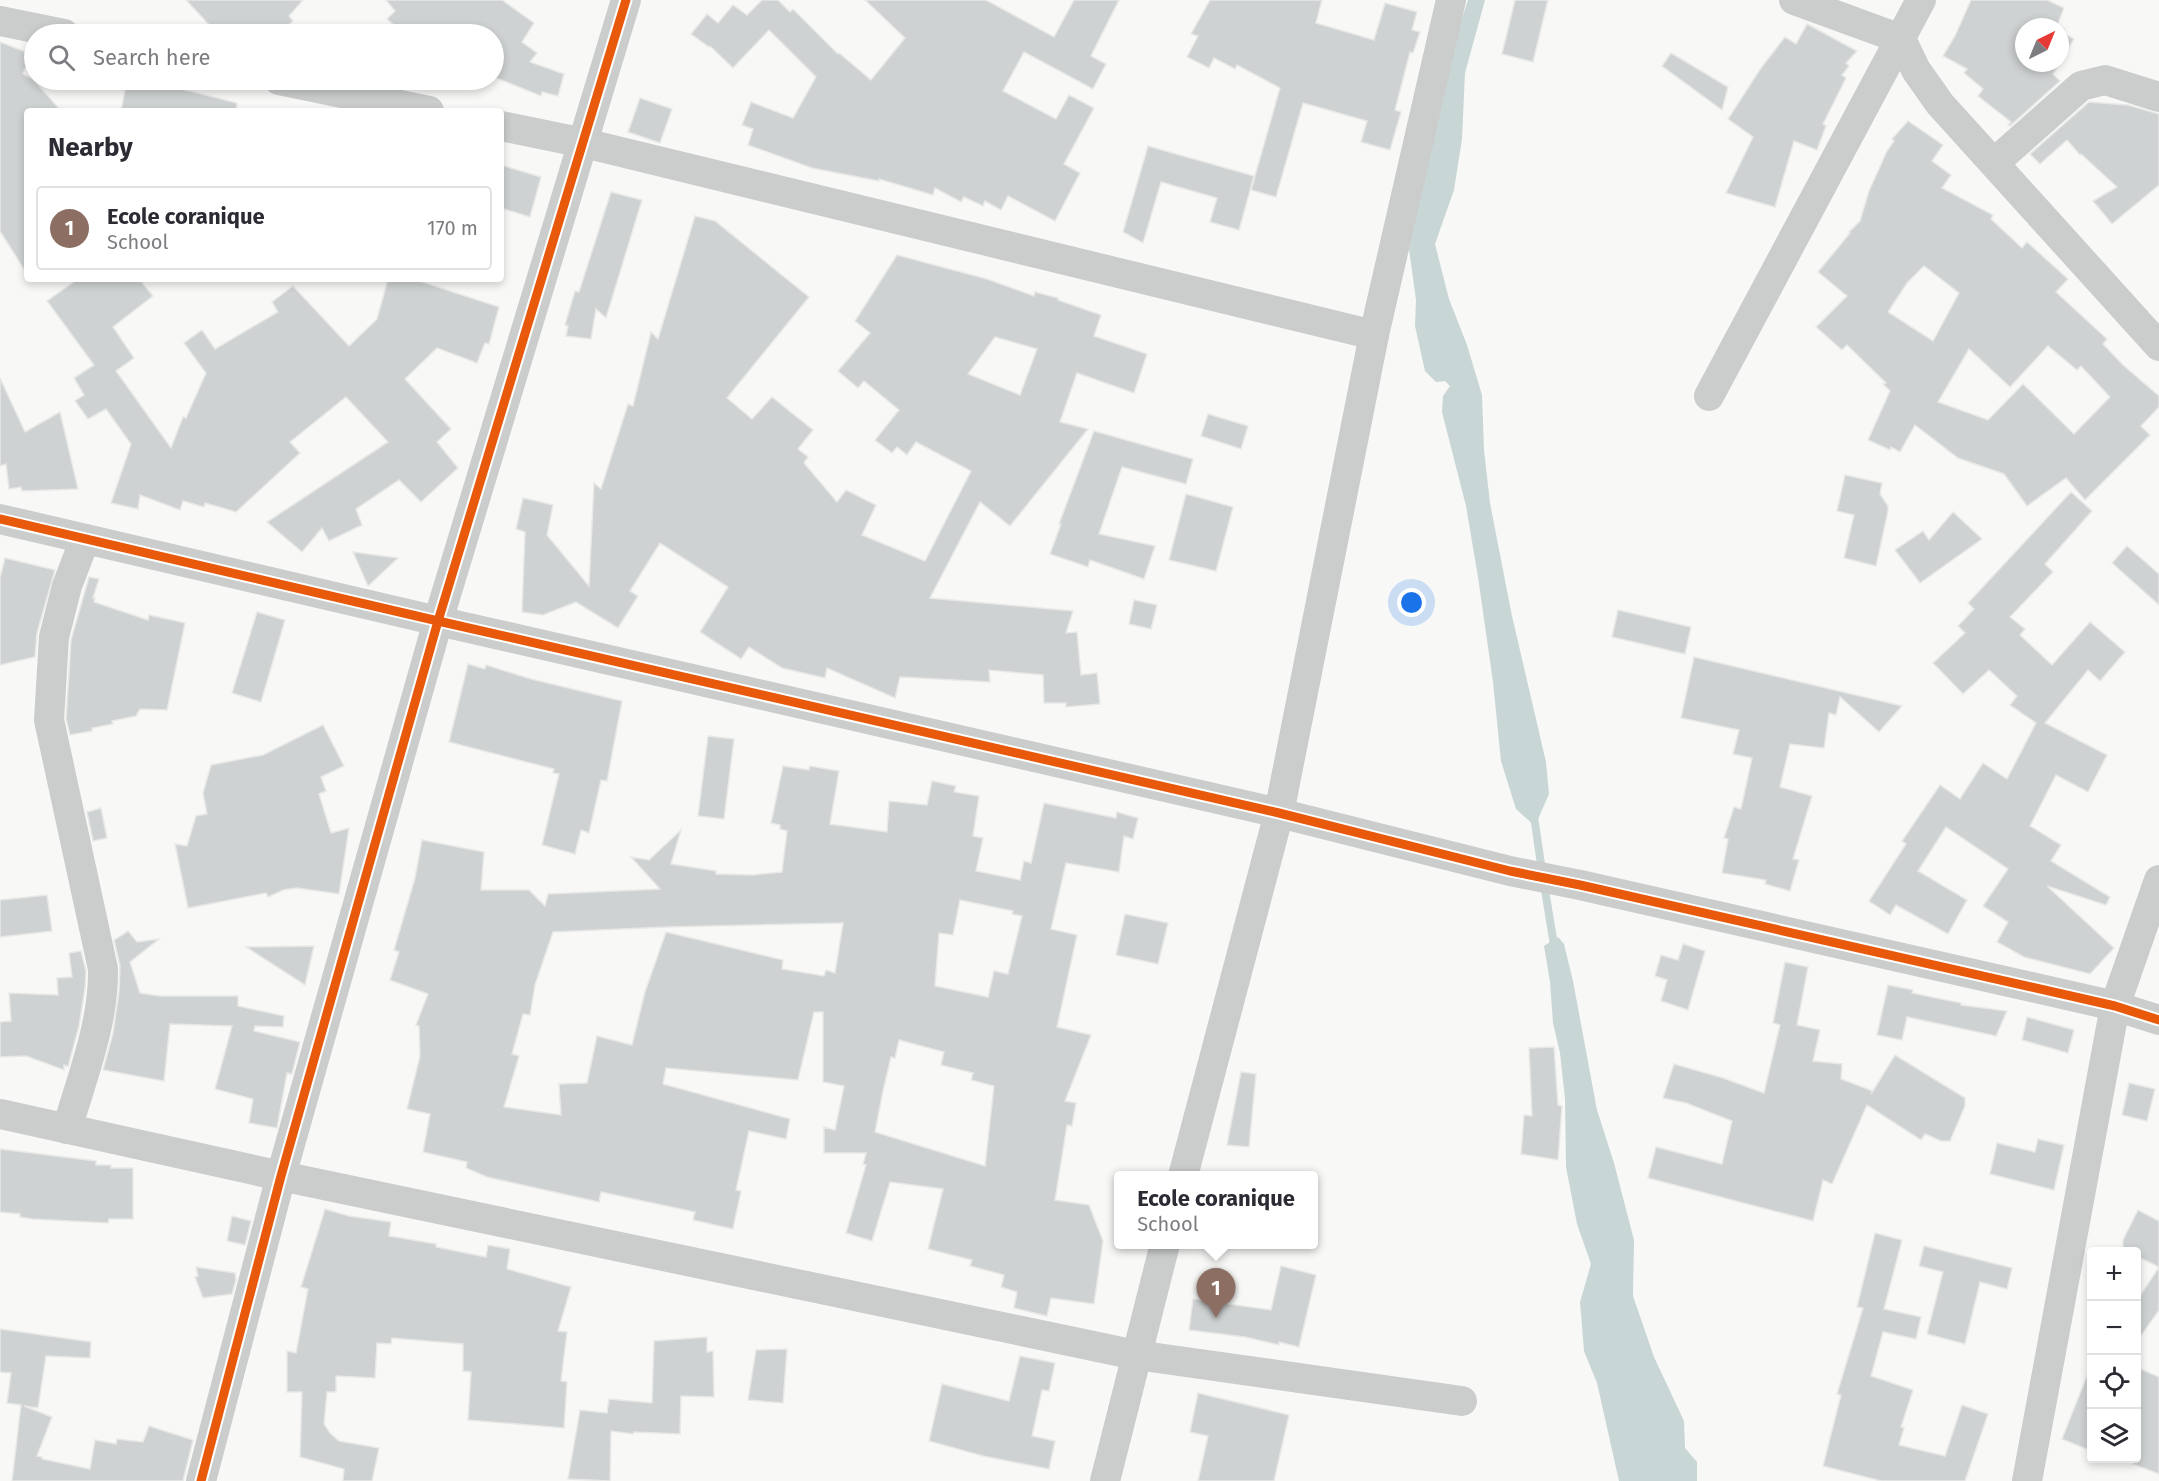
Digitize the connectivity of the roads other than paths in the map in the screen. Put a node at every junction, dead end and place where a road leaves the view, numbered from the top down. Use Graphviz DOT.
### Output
graph roads {
  1 [pos="626,0"];
  2 [pos="1450,0"];
  3 [pos="1794,0"];
  4 [pos="1922,0"];
  5 [pos="0,21"];
  6 [pos="24,26"];
  7 [pos="1901,39"];
  8 [pos="327,90"];
  9 [pos="2159,97"];
  10 [pos="414,108"];
  11 [pos="504,127"];
  12 [pos="584,143"];
  13 [pos="1994,163"];
  14 [pos="1374,335"];
  15 [pos="2159,346"];
  16 [pos="1709,396"];
  17 [pos="0,519"];
  18 [pos="86,539"];
  19 [pos="438,621"];
  20 [pos="1279,813"];
  21 [pos="2159,880"];
  22 [pos="2115,1006"];
  23 [pos="2159,1020"];
  24 [pos="0,1114"];
  25 [pos="67,1129"];
  26 [pos="1184,1171"];
  27 [pos="281,1176"];
  28 [pos="1164,1249"];
  29 [pos="1136,1355"];
  30 [pos="1462,1401"];
  31 [pos="201,1481"];
  32 [pos="1105,1481"];
  33 [pos="2027,1481"];
  1 -- 12 [label="street"];
  2 -- 14 [label="street"];
  3 -- 7 [label="street"];
  4 -- 7 [label="street"];
  5 -- 6 [label="street"];
  7 -- 13 [label="street"];
  7 -- 16 [label="street"];
  8 -- 10 [label="street"];
  9 -- 13 [label="street"];
  11 -- 12 [label="street"];
  12 -- 14 [label="street"];
  12 -- 19 [label="street"];
  13 -- 15 [label="street"];
  14 -- 20 [label="street"];
  17 -- 18 [label="street"];
  18 -- 19 [label="street"];
  18 -- 25 [label="street"];
  19 -- 20 [label="street"];
  19 -- 27 [label="street"];
  20 -- 22 [label="street"];
  20 -- 26 [label="street"];
  21 -- 22 [label="street"];
  22 -- 23 [label="street"];
  22 -- 33 [label="street"];
  24 -- 25 [label="street"];
  25 -- 27 [label="street"];
  27 -- 29 [label="street"];
  27 -- 31 [label="street"];
  28 -- 29 [label="street"];
  29 -- 30 [label="street"];
  29 -- 32 [label="street"];
}
